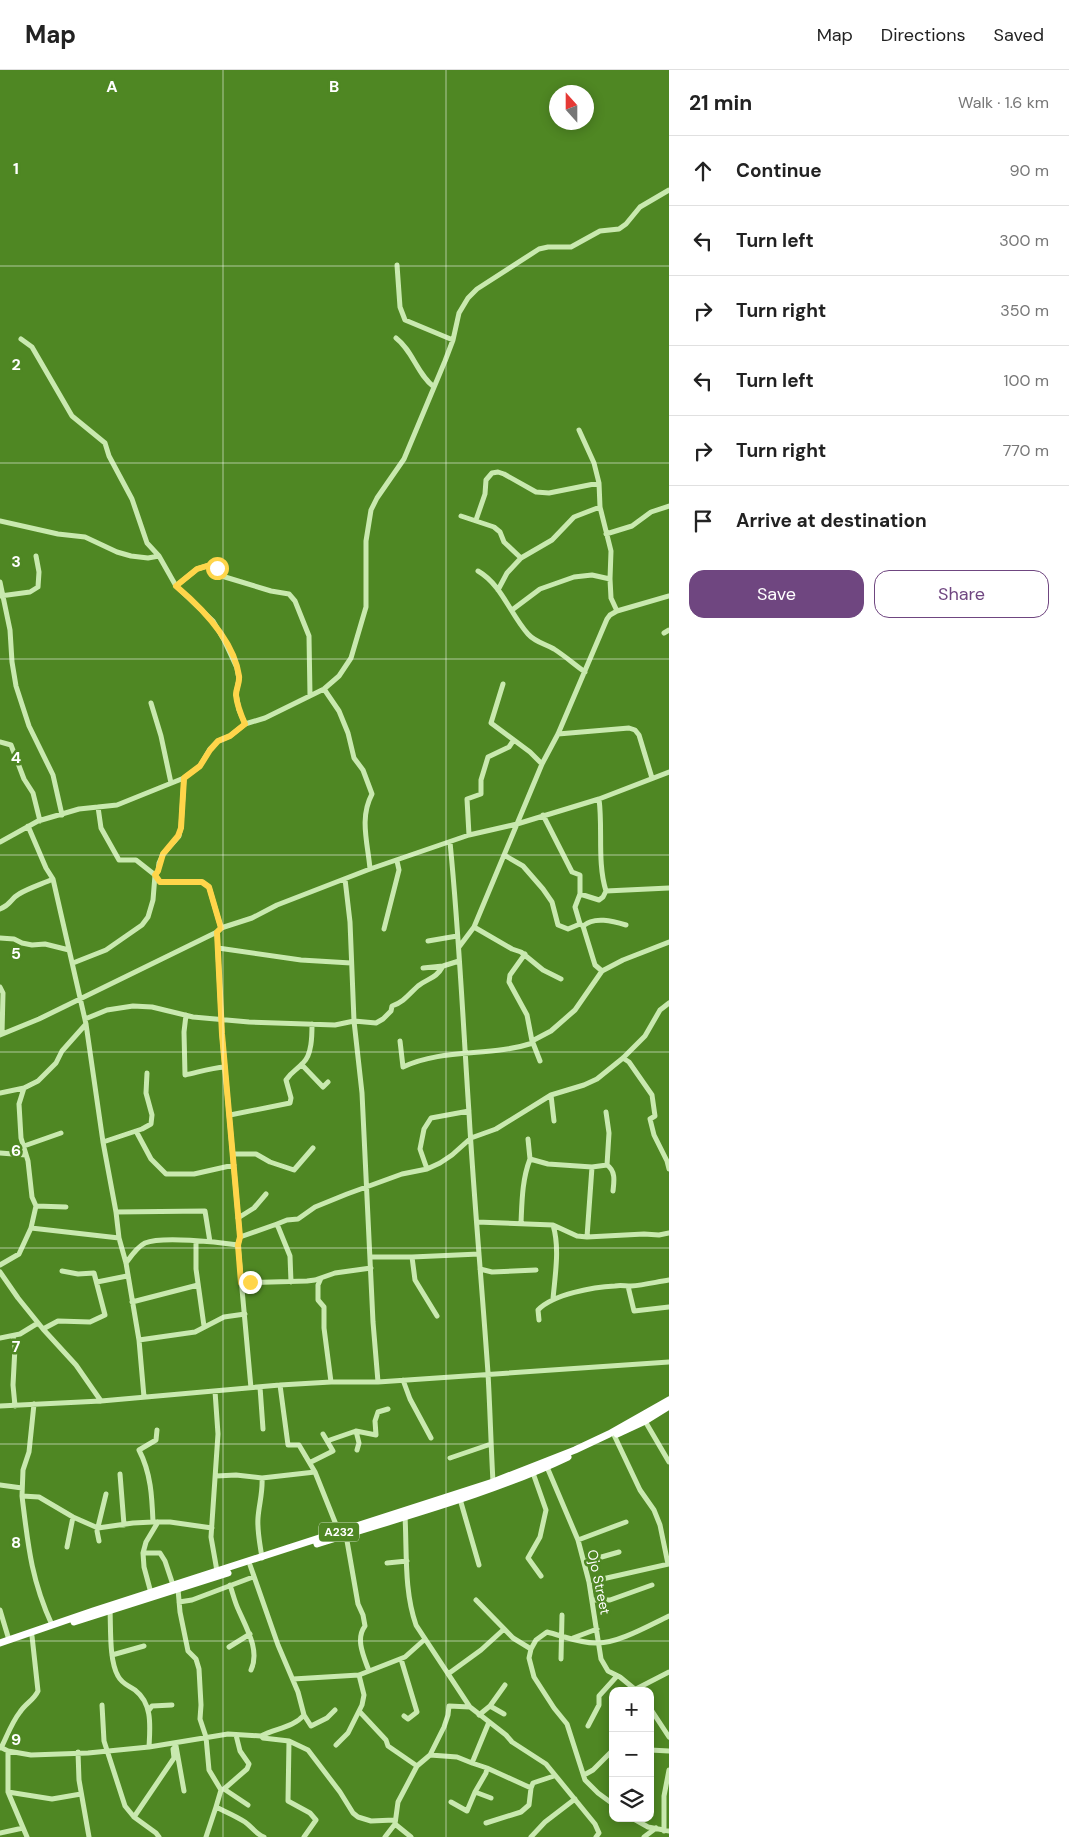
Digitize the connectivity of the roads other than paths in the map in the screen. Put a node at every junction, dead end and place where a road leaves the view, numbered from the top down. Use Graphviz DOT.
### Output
graph roads {
  1 [pos="669,190"];
  2 [pos="397,265"];
  3 [pos="396,338"];
  4 [pos="21,339"];
  5 [pos="453,340"];
  6 [pos="434,387"];
  7 [pos="579,430"];
  8 [pos="600,483"];
  9 [pos="669,506"];
  10 [pos="600,508"];
  11 [pos="461,516"];
  12 [pos="476,520"];
  13 [pos="0,521"];
  14 [pos="606,534"];
  15 [pos="36,556"];
  16 [pos="159,556"];
  17 [pos="521,558"];
  18 [pos="478,571"];
  19 [pos="610,579"];
  20 [pos="0,582"];
  21 [pos="176,586"];
  22 [pos="498,590"];
  23 [pos="1,596"];
  24 [pos="669,596"];
  25 [pos="512,610"];
  26 [pos="617,611"];
  27 [pos="585,672"];
  28 [pos="503,684"];
  29 [pos="324,689"];
  30 [pos="310,696"];
  31 [pos="151,703"];
  32 [pos="245,724"];
  33 [pos="558,734"];
  34 [pos="513,741"];
  35 [pos="0,742"];
  36 [pos="542,764"];
  37 [pos="669,772"];
  38 [pos="184,778"];
  39 [pos="652,778"];
  40 [pos="170,782"];
  41 [pos="599,799"];
  42 [pos="98,807"];
  43 [pos="62,815"];
  44 [pos="543,815"];
  45 [pos="40,821"];
  46 [pos="517,824"];
  47 [pos="28,826"];
  48 [pos="469,835"];
  49 [pos="0,842"];
  50 [pos="450,842"];
  51 [pos="504,855"];
  52 [pos="397,861"];
  53 [pos="370,869"];
  54 [pos="155,875"];
  55 [pos="53,879"];
  56 [pos="345,879"];
  57 [pos="669,888"];
  58 [pos="606,891"];
  59 [pos="580,894"];
  60 [pos="0,909"];
  61 [pos="582,925"];
  62 [pos="626,925"];
  63 [pos="474,927"];
  64 [pos="384,929"];
  65 [pos="219,930"];
  66 [pos="457,936"];
  67 [pos="0,938"];
  68 [pos="428,941"];
  69 [pos="669,942"];
  70 [pos="458,947"];
  71 [pos="218,948"];
  72 [pos="68,950"];
  73 [pos="524,954"];
  74 [pos="459,961"];
  75 [pos="73,963"];
  76 [pos="351,963"];
  77 [pos="443,966"];
  78 [pos="423,968"];
  79 [pos="602,971"];
  80 [pos="561,979"];
  81 [pos="0,987"];
  82 [pos="80,1000"];
  83 [pos="669,1004"];
  84 [pos="186,1015"];
  85 [pos="222,1018"];
  86 [pos="354,1021"];
  87 [pos="85,1022"];
  88 [pos="312,1024"];
  89 [pos="1,1035"];
  90 [pos="400,1041"];
  91 [pos="532,1042"];
  92 [pos="466,1054"];
  93 [pos="623,1058"];
  94 [pos="540,1061"];
  95 [pos="302,1065"];
  96 [pos="225,1067"];
  97 [pos="147,1073"];
  98 [pos="328,1082"];
  99 [pos="24,1088"];
  100 [pos="0,1093"];
  101 [pos="551,1095"];
  102 [pos="469,1112"];
  103 [pos="606,1112"];
  104 [pos="230,1114"];
  105 [pos="554,1121"];
  106 [pos="136,1131"];
  107 [pos="61,1133"];
  108 [pos="471,1138"];
  109 [pos="528,1139"];
  110 [pos="103,1142"];
  111 [pos="24,1146"];
  112 [pos="312,1148"];
  113 [pos="0,1153"];
  114 [pos="234,1154"];
  115 [pos="26,1155"];
  116 [pos="530,1159"];
  117 [pos="234,1165"];
  118 [pos="607,1165"];
  119 [pos="592,1167"];
  120 [pos="427,1169"];
  121 [pos="669,1169"];
  122 [pos="367,1187"];
  123 [pos="613,1191"];
  124 [pos="266,1194"];
  125 [pos="36,1206"];
  126 [pos="66,1207"];
  127 [pos="116,1212"];
  128 [pos="238,1218"];
  129 [pos="477,1222"];
  130 [pos="521,1223"];
  131 [pos="277,1224"];
  132 [pos="553,1225"];
  133 [pos="31,1228"];
  134 [pos="563,1230"];
  135 [pos="556,1233"];
  136 [pos="669,1233"];
  137 [pos="240,1237"];
  138 [pos="587,1237"];
  139 [pos="119,1238"];
  140 [pos="196,1241"];
  141 [pos="210,1242"];
  142 [pos="238,1245"];
  143 [pos="479,1254"];
  144 [pos="371,1257"];
  145 [pos="412,1258"];
  146 [pos="126,1262"];
  147 [pos="0,1266"];
  148 [pos="371,1268"];
  149 [pos="480,1269"];
  150 [pos="536,1270"];
  151 [pos="62,1271"];
  152 [pos="0,1272"];
  153 [pos="127,1276"];
  154 [pos="321,1278"];
  155 [pos="669,1280"];
  156 [pos="97,1282"];
  157 [pos="291,1282"];
  158 [pos="241,1283"];
  159 [pos="198,1285"];
  160 [pos="628,1286"];
  161 [pos="553,1299"];
  162 [pos="132,1302"];
  163 [pos="669,1307"];
  164 [pos="245,1314"];
  165 [pos="437,1316"];
  166 [pos="539,1320"];
  167 [pos="38,1323"];
  168 [pos="204,1326"];
  169 [pos="43,1329"];
  170 [pos="13,1336"];
  171 [pos="0,1338"];
  172 [pos="140,1340"];
  173 [pos="669,1362"];
  174 [pos="488,1374"];
  175 [pos="403,1380"];
  176 [pos="331,1382"];
  177 [pos="378,1382"];
  178 [pos="280,1385"];
  179 [pos="260,1387"];
  180 [pos="251,1388"];
  181 [pos="214,1391"];
  182 [pos="144,1397"];
  183 [pos="669,1400"];
  184 [pos="101,1401"];
  185 [pos="34,1404"];
  186 [pos="0,1406"];
  187 [pos="15,1406"];
  188 [pos="669,1406"];
  189 [pos="388,1409"];
  190 [pos="644,1421"];
  191 [pos="263,1429"];
  192 [pos="157,1430"];
  193 [pos="356,1431"];
  194 [pos="323,1434"];
  195 [pos="614,1436"];
  196 [pos="431,1438"];
  197 [pos="327,1442"];
  198 [pos="491,1444"];
  199 [pos="357,1450"];
  200 [pos="450,1458"];
  201 [pos="311,1462"];
  202 [pos="669,1462"];
  203 [pos="547,1467"];
  204 [pos="315,1472"];
  205 [pos="533,1473"];
  206 [pos="120,1474"];
  207 [pos="216,1476"];
  208 [pos="262,1478"];
  209 [pos="493,1482"];
  210 [pos="0,1486"];
  211 [pos="22,1488"];
  212 [pos="106,1494"];
  213 [pos="22,1496"];
  214 [pos="460,1499"];
  215 [pos="433,1504"];
  216 [pos="405,1516"];
  217 [pos="73,1517"];
  218 [pos="156,1522"];
  219 [pos="626,1522"];
  220 [pos="124,1525"];
  221 [pos="98,1528"];
  222 [pos="212,1528"];
  223 [pos="342,1533"];
  224 [pos="578,1540"];
  225 [pos="99,1541"];
  226 [pos="67,1547"];
  227 [pos="619,1552"];
  228 [pos="143,1553"];
  229 [pos="262,1558"];
  230 [pos="408,1561"];
  231 [pos="584,1562"];
  232 [pos="387,1563"];
  233 [pos="668,1564"];
  234 [pos="250,1565"];
  235 [pos="479,1565"];
  236 [pos="218,1574"];
  237 [pos="542,1576"];
  238 [pos="253,1577"];
  239 [pos="589,1582"];
  240 [pos="230,1585"];
  241 [pos="652,1585"];
  242 [pos="176,1587"];
  243 [pos="223,1588"];
  244 [pos="151,1593"];
  245 [pos="476,1600"];
  246 [pos="592,1600"];
  247 [pos="179,1602"];
  248 [pos="0,1610"];
  249 [pos="110,1611"];
  250 [pos="562,1615"];
  251 [pos="669,1616"];
  252 [pos="52,1625"];
  253 [pos="597,1629"];
  254 [pos="503,1630"];
  255 [pos="250,1634"];
  256 [pos="562,1635"];
  257 [pos="32,1636"];
  258 [pos="572,1638"];
  259 [pos="9,1640"];
  260 [pos="424,1640"];
  261 [pos="0,1643"];
  262 [pos="598,1644"];
  263 [pos="144,1646"];
  264 [pos="0,1647"];
  265 [pos="229,1647"];
  266 [pos="531,1649"];
  267 [pos="112,1655"];
  268 [pos="401,1659"];
  269 [pos="561,1659"];
  270 [pos="252,1670"];
  271 [pos="369,1670"];
  272 [pos="669,1672"];
  273 [pos="448,1674"];
  274 [pos="359,1675"];
  275 [pos="617,1676"];
  276 [pos="293,1678"];
  277 [pos="504,1685"];
  278 [pos="633,1687"];
  279 [pos="642,1687"];
  280 [pos="102,1705"];
  281 [pos="172,1705"];
  282 [pos="470,1706"];
  283 [pos="490,1706"];
  284 [pos="149,1710"];
  285 [pos="335,1710"];
  286 [pos="359,1712"];
  287 [pos="304,1714"];
  288 [pos="504,1714"];
  289 [pos="654,1714"];
  290 [pos="479,1715"];
  291 [pos="404,1716"];
  292 [pos="488,1722"];
  293 [pos="588,1726"];
  294 [pos="236,1735"];
  295 [pos="261,1736"];
  296 [pos="206,1737"];
  297 [pos="669,1737"];
  298 [pos="289,1741"];
  299 [pos="175,1745"];
  300 [pos="336,1745"];
  301 [pos="149,1747"];
  302 [pos="0,1748"];
  303 [pos="654,1750"];
  304 [pos="8,1751"];
  305 [pos="669,1751"];
  306 [pos="78,1752"];
  307 [pos="107,1752"];
  308 [pos="609,1754"];
  309 [pos="430,1755"];
  310 [pos="472,1762"];
  311 [pos="417,1766"];
  312 [pos="487,1768"];
  313 [pos="669,1770"];
  314 [pos="584,1775"];
  315 [pos="554,1776"];
  316 [pos="530,1788"];
  317 [pos="223,1790"];
  318 [pos="184,1791"];
  319 [pos="8,1792"];
  320 [pos="475,1792"];
  321 [pos="82,1794"];
  322 [pos="491,1798"];
  323 [pos="575,1799"];
  324 [pos="609,1801"];
  325 [pos="451,1802"];
  326 [pos="248,1805"];
  327 [pos="216,1807"];
  328 [pos="134,1817"];
  329 [pos="394,1822"];
  330 [pos="639,1822"];
  331 [pos="486,1823"];
  332 [pos="23,1828"];
  333 [pos="656,1828"];
  334 [pos="666,1831"];
  335 [pos="0,1834"];
  336 [pos="157,1836"];
  337 [pos="26,1837"];
  338 [pos="89,1837"];
  339 [pos="206,1837"];
  340 [pos="264,1837"];
  341 [pos="304,1837"];
  342 [pos="385,1837"];
  343 [pos="410,1837"];
  344 [pos="531,1837"];
  345 [pos="596,1837"];
  346 [pos="644,1837"];
  1 -- 5 [label="street"];
  2 -- 5 [label="street"];
  3 -- 6 [label="street"];
  4 -- 16 [label="street"];
  5 -- 6 [label="street"];
  6 -- 29 [label="street"];
  7 -- 8 [label="street"];
  8 -- 10 [label="street"];
  8 -- 12 [label="street"];
  9 -- 14 [label="street"];
  10 -- 14 [label="street"];
  10 -- 17 [label="street"];
  11 -- 12 [label="street"];
  12 -- 17 [label="street"];
  13 -- 16 [label="street"];
  14 -- 19 [label="street"];
  15 -- 23 [label="street"];
  16 -- 21 [label="street"];
  17 -- 22 [label="street"];
  18 -- 22 [label="street"];
  19 -- 25 [label="street"];
  19 -- 26 [label="street"];
  20 -- 23 [label="street"];
  21 -- 30 [label="street"];
  21 -- 32 [label="street"];
  22 -- 25 [label="street"];
  23 -- 43 [label="street"];
  24 -- 26 [label="street"];
  25 -- 27 [label="street"];
  26 -- 27 [label="street"];
  27 -- 33 [label="street"];
  28 -- 34 [label="street"];
  29 -- 30 [label="street"];
  29 -- 53 [label="street"];
  30 -- 32 [label="street"];
  31 -- 40 [label="street"];
  32 -- 38 [label="street"];
  33 -- 36 [label="street"];
  33 -- 39 [label="street"];
  34 -- 36 [label="street"];
  34 -- 48 [label="street"];
  35 -- 45 [label="street"];
  36 -- 46 [label="street"];
  37 -- 39 [label="street"];
  38 -- 40 [label="street"];
  38 -- 54 [label="street"];
  39 -- 41 [label="street"];
  40 -- 42 [label="street"];
  41 -- 44 [label="street"];
  41 -- 58 [label="street"];
  42 -- 43 [label="street"];
  42 -- 54 [label="street"];
  43 -- 45 [label="street"];
  44 -- 46 [label="street"];
  44 -- 59 [label="street"];
  45 -- 47 [label="street"];
  46 -- 48 [label="street"];
  46 -- 51 [label="street"];
  47 -- 49 [label="street"];
  47 -- 55 [label="street"];
  48 -- 50 [label="street"];
  50 -- 52 [label="street"];
  50 -- 66 [label="street"];
  51 -- 61 [label="street"];
  51 -- 63 [label="street"];
  52 -- 53 [label="street"];
  52 -- 64 [label="street"];
  53 -- 56 [label="street"];
  54 -- 65 [label="street"];
  54 -- 75 [label="street"];
  55 -- 60 [label="street"];
  55 -- 72 [label="street"];
  56 -- 65 [label="street"];
  56 -- 76 [label="street"];
  57 -- 58 [label="street"];
  58 -- 59 [label="street"];
  59 -- 61 [label="street"];
  61 -- 62 [label="street"];
  61 -- 79 [label="street"];
  63 -- 70 [label="street"];
  63 -- 73 [label="street"];
  65 -- 71 [label="street"];
  65 -- 82 [label="street"];
  66 -- 68 [label="street"];
  66 -- 70 [label="street"];
  67 -- 72 [label="street"];
  69 -- 79 [label="street"];
  70 -- 74 [label="street"];
  71 -- 76 [label="street"];
  71 -- 85 [label="street"];
  72 -- 75 [label="street"];
  73 -- 80 [label="street"];
  73 -- 91 [label="street"];
  74 -- 77 [label="street"];
  74 -- 92 [label="street"];
  75 -- 82 [label="street"];
  76 -- 86 [label="street"];
  77 -- 78 [label="street"];
  77 -- 86 [label="street"];
  79 -- 91 [label="street"];
  81 -- 89 [label="street"];
  82 -- 87 [label="street"];
  82 -- 89 [label="street"];
  83 -- 93 [label="street"];
  84 -- 85 [label="street"];
  84 -- 87 [label="street"];
  84 -- 96 [label="street"];
  85 -- 88 [label="street"];
  85 -- 96 [label="street"];
  86 -- 88 [label="street"];
  86 -- 122 [label="street"];
  87 -- 99 [label="street"];
  87 -- 110 [label="street"];
  88 -- 95 [label="street"];
  90 -- 92 [label="street"];
  91 -- 92 [label="street"];
  91 -- 94 [label="street"];
  92 -- 102 [label="street"];
  93 -- 101 [label="street"];
  93 -- 121 [label="street"];
  95 -- 98 [label="street"];
  95 -- 104 [label="street"];
  96 -- 104 [label="street"];
  97 -- 106 [label="street"];
  99 -- 100 [label="street"];
  99 -- 111 [label="street"];
  101 -- 105 [label="street"];
  101 -- 108 [label="street"];
  102 -- 108 [label="street"];
  102 -- 120 [label="street"];
  103 -- 118 [label="street"];
  104 -- 114 [label="street"];
  106 -- 110 [label="street"];
  106 -- 117 [label="street"];
  107 -- 111 [label="street"];
  108 -- 120 [label="street"];
  108 -- 129 [label="street"];
  109 -- 116 [label="street"];
  110 -- 127 [label="street"];
  111 -- 115 [label="street"];
  112 -- 114 [label="street"];
  113 -- 115 [label="street"];
  114 -- 117 [label="street"];
  115 -- 125 [label="street"];
  116 -- 119 [label="street"];
  116 -- 130 [label="street"];
  117 -- 128 [label="street"];
  118 -- 119 [label="street"];
  118 -- 123 [label="street"];
  119 -- 138 [label="street"];
  120 -- 122 [label="street"];
  122 -- 131 [label="street"];
  122 -- 144 [label="street"];
  124 -- 128 [label="street"];
  125 -- 126 [label="street"];
  125 -- 133 [label="street"];
  127 -- 139 [label="street"];
  127 -- 141 [label="street"];
  128 -- 137 [label="street"];
  129 -- 130 [label="street"];
  129 -- 143 [label="street"];
  130 -- 132 [label="street"];
  131 -- 137 [label="street"];
  131 -- 157 [label="street"];
  132 -- 134 [label="street"];
  132 -- 135 [label="street"];
  133 -- 139 [label="street"];
  133 -- 147 [label="street"];
  134 -- 135 [label="street"];
  134 -- 138 [label="street"];
  135 -- 161 [label="street"];
  136 -- 138 [label="street"];
  137 -- 142 [label="street"];
  139 -- 146 [label="street"];
  140 -- 141 [label="street"];
  140 -- 146 [label="street"];
  140 -- 159 [label="street"];
  141 -- 142 [label="street"];
  142 -- 158 [label="street"];
  143 -- 145 [label="street"];
  143 -- 149 [label="street"];
  144 -- 145 [label="street"];
  144 -- 148 [label="street"];
  145 -- 165 [label="street"];
  146 -- 153 [label="street"];
  148 -- 154 [label="street"];
  148 -- 177 [label="street"];
  149 -- 150 [label="street"];
  149 -- 174 [label="street"];
  151 -- 156 [label="street"];
  152 -- 167 [label="street"];
  153 -- 156 [label="street"];
  153 -- 162 [label="street"];
  154 -- 157 [label="street"];
  154 -- 176 [label="street"];
  155 -- 160 [label="street"];
  156 -- 169 [label="street"];
  157 -- 158 [label="street"];
  158 -- 164 [label="street"];
  159 -- 162 [label="street"];
  159 -- 168 [label="street"];
  160 -- 161 [label="street"];
  160 -- 163 [label="street"];
  161 -- 166 [label="street"];
  162 -- 172 [label="street"];
  164 -- 168 [label="street"];
  164 -- 180 [label="street"];
  167 -- 169 [label="street"];
  167 -- 170 [label="street"];
  168 -- 172 [label="street"];
  169 -- 184 [label="street"];
  170 -- 171 [label="street"];
  170 -- 187 [label="street"];
  172 -- 182 [label="street"];
  173 -- 174 [label="street"];
  174 -- 175 [label="street"];
  174 -- 198 [label="street"];
  175 -- 177 [label="street"];
  175 -- 196 [label="street"];
  176 -- 177 [label="street"];
  176 -- 178 [label="street"];
  178 -- 179 [label="street"];
  178 -- 201 [label="street"];
  179 -- 180 [label="street"];
  179 -- 191 [label="street"];
  180 -- 181 [label="street"];
  181 -- 182 [label="street"];
  181 -- 207 [label="street"];
  182 -- 184 [label="street"];
  183 -- 209 [label="highway, A232"];
  184 -- 185 [label="street"];
  185 -- 187 [label="street"];
  185 -- 211 [label="street"];
  186 -- 187 [label="street"];
  188 -- 190 [label="highway, A232"];
  189 -- 193 [label="street"];
  190 -- 195 [label="highway, A232"];
  190 -- 202 [label="street"];
  192 -- 218 [label="street"];
  193 -- 197 [label="street"];
  193 -- 199 [label="street"];
  194 -- 197 [label="street"];
  195 -- 203 [label="highway, A232"];
  195 -- 233 [label="street"];
  197 -- 201 [label="street"];
  198 -- 200 [label="street"];
  198 -- 209 [label="street"];
  201 -- 204 [label="street"];
  203 -- 205 [label="highway, A232"];
  203 -- 224 [label="street, Ojo Street"];
  204 -- 208 [label="street"];
  204 -- 223 [label="street"];
  205 -- 214 [label="highway, A232"];
  205 -- 237 [label="street"];
  206 -- 220 [label="street"];
  207 -- 208 [label="street"];
  207 -- 222 [label="street"];
  208 -- 229 [label="street"];
  209 -- 215 [label="highway, A232"];
  210 -- 211 [label="street"];
  211 -- 213 [label="street"];
  212 -- 221 [label="street"];
  213 -- 217 [label="street"];
  213 -- 252 [label="street"];
  214 -- 215 [label="highway, A232"];
  214 -- 235 [label="street"];
  215 -- 216 [label="highway, A232"];
  215 -- 223 [label="highway, A232"];
  216 -- 223 [label="highway, A232"];
  216 -- 230 [label="street"];
  217 -- 221 [label="street"];
  217 -- 226 [label="street"];
  218 -- 220 [label="street"];
  218 -- 222 [label="street"];
  218 -- 228 [label="street"];
  219 -- 224 [label="street"];
  220 -- 221 [label="street"];
  221 -- 225 [label="street"];
  222 -- 236 [label="street"];
  223 -- 229 [label="highway, A232"];
  223 -- 234 [label="highway, A232"];
  223 -- 271 [label="street"];
  224 -- 231 [label="street, Ojo Street"];
  227 -- 231 [label="street"];
  228 -- 242 [label="street"];
  228 -- 244 [label="street"];
  229 -- 236 [label="highway, A232"];
  230 -- 232 [label="street"];
  230 -- 260 [label="street"];
  231 -- 239 [label="street, Ojo Street"];
  233 -- 239 [label="street"];
  234 -- 236 [label="highway, A232"];
  234 -- 238 [label="street"];
  236 -- 242 [label="highway, A232"];
  236 -- 243 [label="street"];
  238 -- 240 [label="street"];
  238 -- 276 [label="street"];
  239 -- 246 [label="street, Ojo Street"];
  240 -- 243 [label="street"];
  240 -- 255 [label="street"];
  241 -- 246 [label="street"];
  242 -- 244 [label="highway, A232"];
  242 -- 247 [label="street"];
  242 -- 249 [label="highway, A232"];
  243 -- 247 [label="street"];
  244 -- 252 [label="highway, A232"];
  245 -- 254 [label="street"];
  246 -- 253 [label="street, Ojo Street"];
  247 -- 296 [label="street"];
  248 -- 259 [label="street"];
  249 -- 257 [label="highway, A232"];
  249 -- 267 [label="street"];
  250 -- 256 [label="street"];
  251 -- 262 [label="street"];
  252 -- 259 [label="highway, A232"];
  253 -- 258 [label="street"];
  253 -- 262 [label="street, Ojo Street"];
  254 -- 266 [label="street"];
  254 -- 273 [label="street"];
  255 -- 265 [label="street"];
  255 -- 270 [label="street"];
  256 -- 258 [label="street"];
  256 -- 266 [label="street"];
  256 -- 269 [label="street"];
  257 -- 264 [label="highway, A232"];
  257 -- 302 [label="street"];
  258 -- 262 [label="street"];
  259 -- 261 [label="highway, A232"];
  260 -- 268 [label="street"];
  260 -- 273 [label="street"];
  262 -- 275 [label="street, Ojo Street"];
  263 -- 267 [label="street"];
  266 -- 314 [label="street"];
  267 -- 284 [label="street"];
  268 -- 271 [label="street"];
  268 -- 291 [label="street"];
  271 -- 274 [label="street"];
  272 -- 279 [label="street"];
  273 -- 282 [label="street"];
  274 -- 276 [label="street"];
  274 -- 286 [label="street"];
  275 -- 278 [label="street, Ojo Street"];
  275 -- 293 [label="street"];
  276 -- 287 [label="street"];
  277 -- 283 [label="street"];
  280 -- 307 [label="street"];
  281 -- 284 [label="street"];
  282 -- 290 [label="street"];
  282 -- 309 [label="street"];
  283 -- 288 [label="street"];
  283 -- 290 [label="street"];
  284 -- 301 [label="street"];
  285 -- 287 [label="street"];
  286 -- 300 [label="street"];
  286 -- 311 [label="street"];
  287 -- 295 [label="street"];
  289 -- 297 [label="street"];
  290 -- 292 [label="street"];
  292 -- 310 [label="street"];
  292 -- 315 [label="street"];
  294 -- 295 [label="street"];
  294 -- 296 [label="street"];
  294 -- 317 [label="street"];
  295 -- 298 [label="street"];
  296 -- 299 [label="street"];
  296 -- 317 [label="street"];
  298 -- 329 [label="street"];
  298 -- 341 [label="street"];
  299 -- 301 [label="street"];
  299 -- 318 [label="street"];
  299 -- 328 [label="street"];
  301 -- 307 [label="street"];
  302 -- 304 [label="street"];
  303 -- 305 [label="street"];
  304 -- 306 [label="street"];
  304 -- 319 [label="street"];
  306 -- 307 [label="street"];
  306 -- 321 [label="street"];
  307 -- 328 [label="street"];
  308 -- 314 [label="street"];
  309 -- 310 [label="street"];
  309 -- 311 [label="street"];
  310 -- 312 [label="street"];
  311 -- 329 [label="street"];
  312 -- 316 [label="street"];
  312 -- 320 [label="street"];
  313 -- 334 [label="street"];
  314 -- 324 [label="street"];
  315 -- 316 [label="street"];
  315 -- 323 [label="street"];
  316 -- 331 [label="street"];
  317 -- 326 [label="street"];
  317 -- 327 [label="street"];
  319 -- 321 [label="street"];
  319 -- 332 [label="street"];
  320 -- 322 [label="street"];
  320 -- 325 [label="street"];
  321 -- 338 [label="street"];
  323 -- 344 [label="street"];
  323 -- 345 [label="street"];
  327 -- 339 [label="street"];
  327 -- 340 [label="street"];
  328 -- 336 [label="street"];
  329 -- 342 [label="street"];
  329 -- 343 [label="street"];
  330 -- 333 [label="street"];
  332 -- 335 [label="street"];
  332 -- 337 [label="street"];
  333 -- 334 [label="street"];
  333 -- 346 [label="street"];
}
